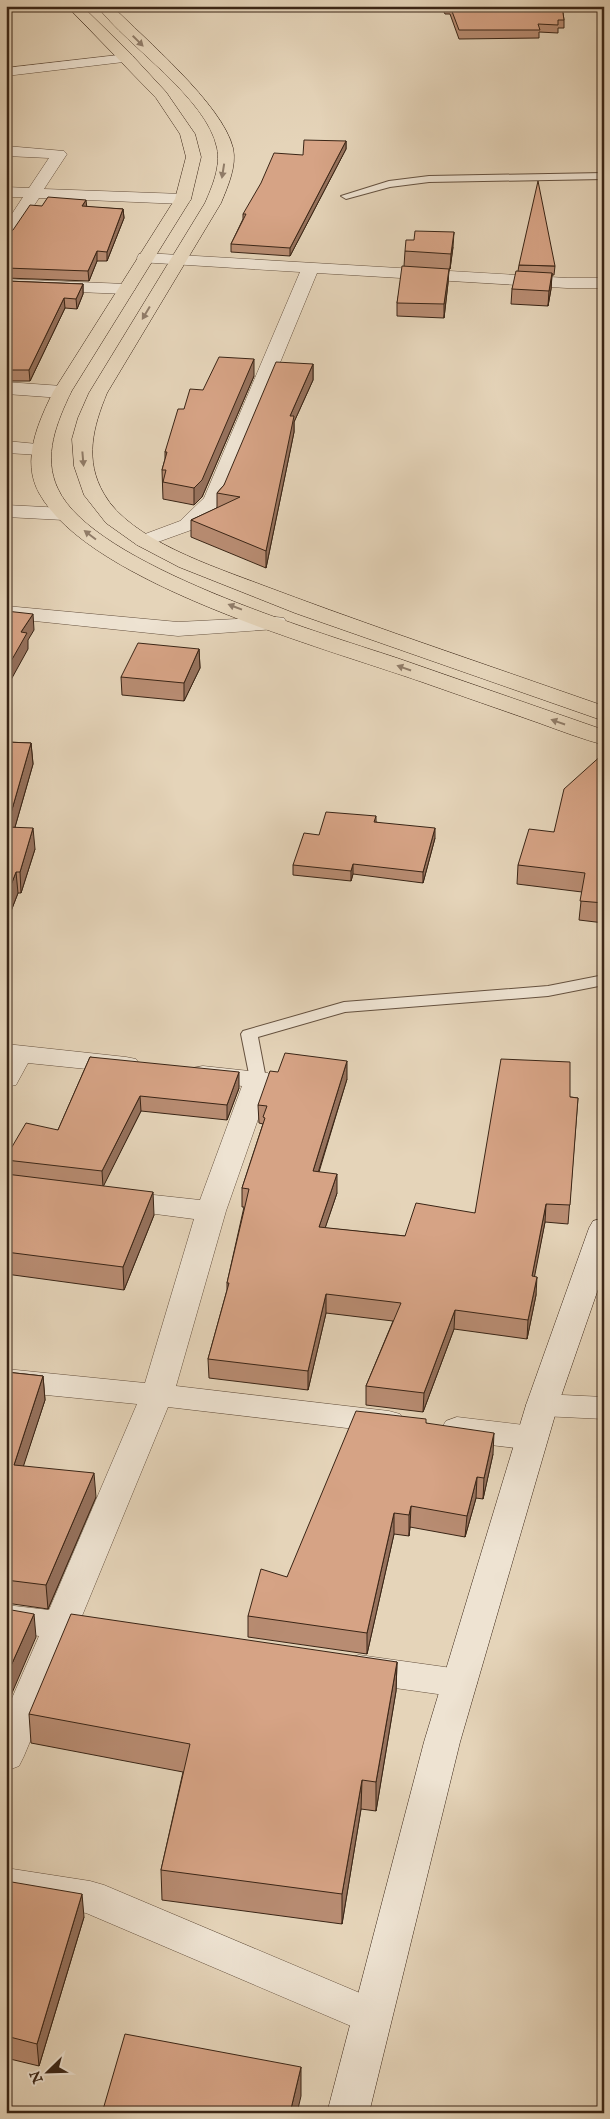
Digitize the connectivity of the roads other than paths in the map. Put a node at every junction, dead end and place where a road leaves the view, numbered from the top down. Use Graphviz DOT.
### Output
graph roads {
  1 [pos="74,6"];
  2 [pos="104,6"];
  3 [pos="127,58"];
  4 [pos="6,72"];
  5 [pos="6,151"];
  6 [pos="604,176"];
  7 [pos="6,192"];
  8 [pos="34,193"];
  9 [pos="346,196"];
  10 [pos="182,199"];
  11 [pos="6,236"];
  12 [pos="145,258"];
  13 [pos="178,260"];
  14 [pos="311,267"];
  15 [pos="604,283"];
  16 [pos="6,284"];
  17 [pos="126,289"];
  18 [pos="6,388"];
  19 [pos="62,392"];
  20 [pos="6,447"];
  21 [pos="41,449"];
  22 [pos="6,511"];
  23 [pos="64,514"];
  24 [pos="144,542"];
  25 [pos="6,612"];
  26 [pos="276,623"];
  27 [pos="498,677"];
  28 [pos="475,693"];
  29 [pos="604,714"];
  30 [pos="604,738"];
  31 [pos="604,980"];
  32 [pos="13,1053"];
  33 [pos="152,1068"];
  34 [pos="180,1071"];
  35 [pos="6,1079"];
  36 [pos="258,1079"];
  37 [pos="94,1197"];
  38 [pos="211,1211"];
  39 [pos="604,1228"];
  40 [pos="6,1380"];
  41 [pos="157,1395"];
  42 [pos="542,1405"];
  43 [pos="604,1408"];
  44 [pos="532,1438"];
  45 [pos="6,1618"];
  46 [pos="61,1626"];
  47 [pos="109,1633"];
  48 [pos="333,1665"];
  49 [pos="459,1683"];
  50 [pos="6,1756"];
  51 [pos="6,1884"];
  52 [pos="372,2017"];
  53 [pos="348,2113"];
  1 -- 3 [label="highway"];
  2 -- 13 [label="highway, one-way"];
  3 -- 4 [label="street"];
  3 -- 10 [label="highway"];
  5 -- 8 [label="street"];
  6 -- 9 [label="lane"];
  7 -- 8 [label="street"];
  8 -- 10 [label="street"];
  8 -- 11 [label="street"];
  10 -- 12 [label="highway"];
  12 -- 13 [label="street"];
  12 -- 17 [label="highway"];
  13 -- 14 [label="street"];
  13 -- 24 [label="highway, one-way"];
  14 -- 15 [label="street"];
  14 -- 24 [label="street"];
  16 -- 17 [label="street"];
  17 -- 19 [label="highway"];
  18 -- 19 [label="street"];
  19 -- 21 [label="highway"];
  20 -- 21 [label="street"];
  21 -- 23 [label="highway"];
  22 -- 23 [label="street"];
  26 -- 23 [label="highway, one-way"];
  24 -- 27 [label="highway"];
  25 -- 26 [label="street"];
  28 -- 26 [label="highway, one-way"];
  27 -- 28 [label="highway"];
  27 -- 29 [label="highway"];
  30 -- 28 [label="highway, one-way"];
  31 -- 36 [label="lane"];
  32 -- 33 [label="street"];
  32 -- 35 [label="street"];
  34 -- 36 [label="street"];
  36 -- 38 [label="street"];
  37 -- 38 [label="street"];
  38 -- 41 [label="street"];
  39 -- 42 [label="street"];
  40 -- 41 [label="street"];
  41 -- 44 [label="street"];
  41 -- 46 [label="street"];
  42 -- 43 [label="street"];
  42 -- 44 [label="street"];
  44 -- 49 [label="street"];
  45 -- 46 [label="street"];
  46 -- 47 [label="street"];
  46 -- 50 [label="street"];
  48 -- 49 [label="street"];
  49 -- 52 [label="street"];
  51 -- 52 [label="street"];
  52 -- 53 [label="street"];
}
